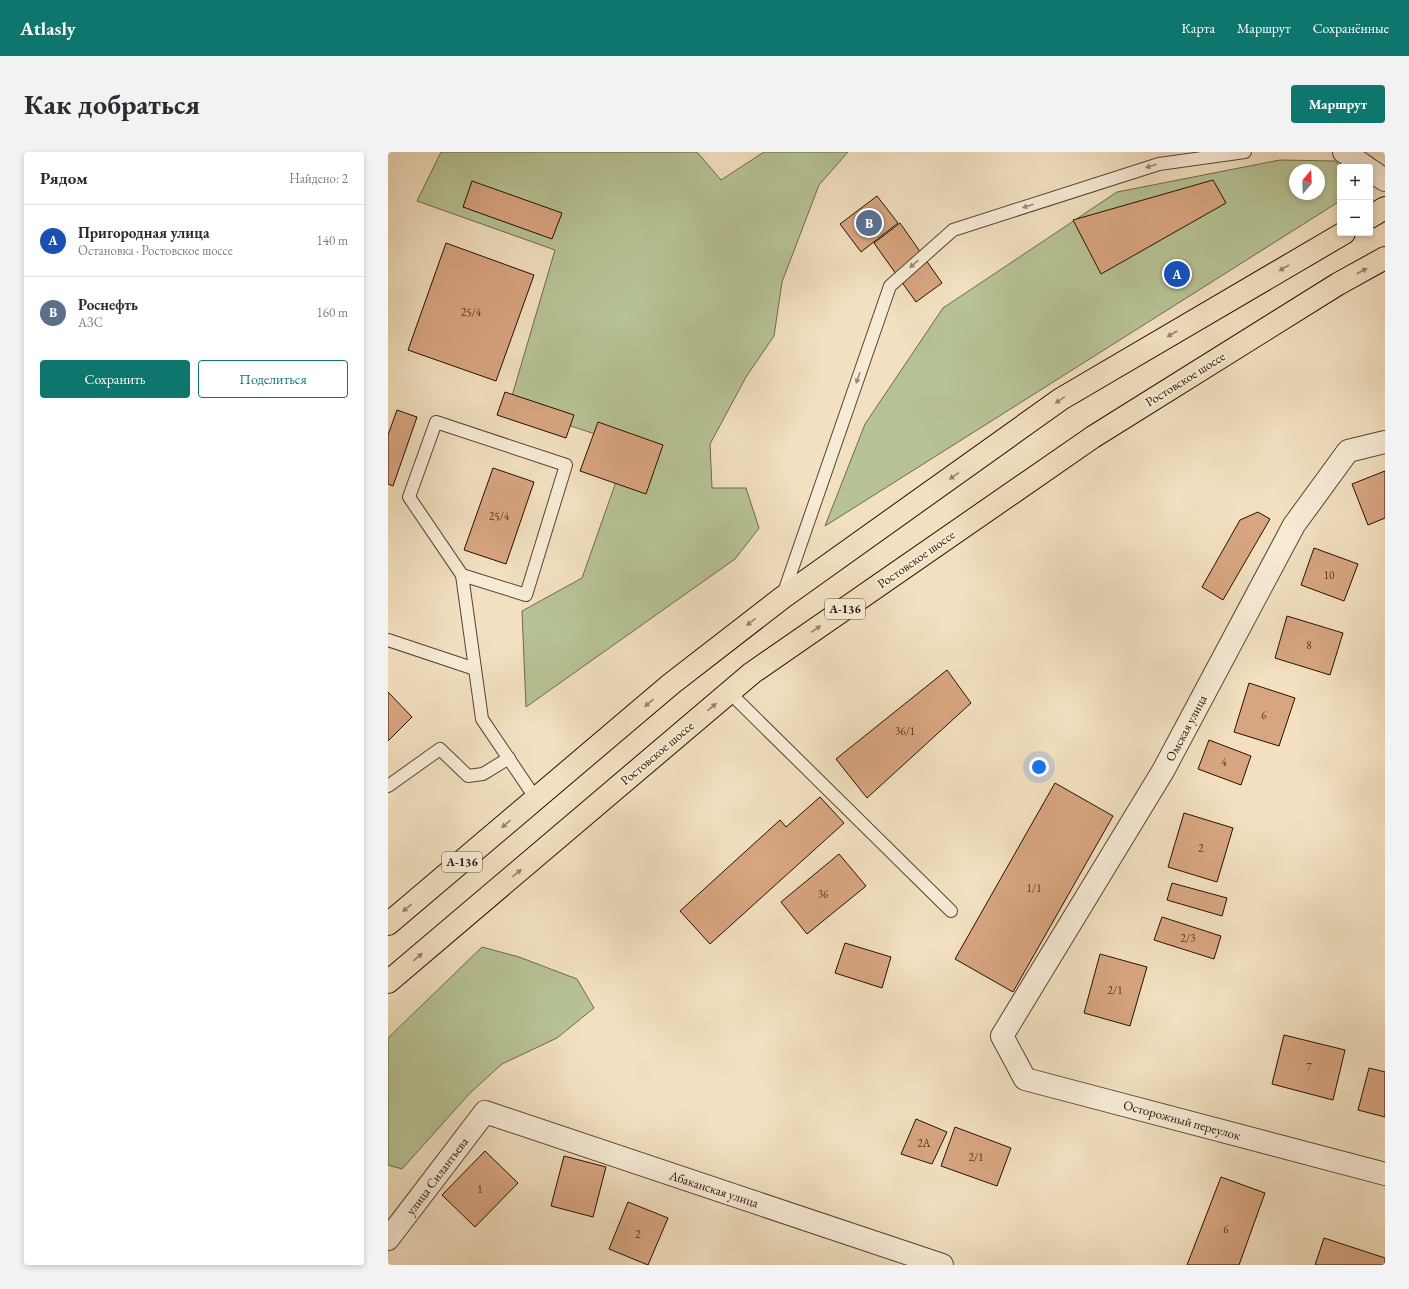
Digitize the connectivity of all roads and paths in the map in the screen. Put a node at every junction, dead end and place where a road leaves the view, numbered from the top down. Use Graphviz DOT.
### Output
graph roads {
  1 [pos="1245,152"];
  2 [pos="1344,152"];
  3 [pos="1362,164"];
  4 [pos="1373,172"];
  5 [pos="1385,180"];
  6 [pos="1385,208"];
  7 [pos="1373,215"];
  8 [pos="1339,236"];
  9 [pos="1385,258"];
  10 [pos="1385,442"];
  11 [pos="462,576"];
  12 [pos="782,598"];
  13 [pos="388,640"];
  14 [pos="475,669"];
  15 [pos="729,692"];
  16 [pos="509,758"];
  17 [pos="388,786"];
  18 [pos="536,799"];
  19 [pos="950,911"];
  20 [pos="388,924"];
  21 [pos="388,982"];
  22 [pos="1002,1036"];
  23 [pos="485,1112"];
  24 [pos="1385,1174"];
  25 [pos="388,1239"];
  26 [pos="942,1265"];
  1 -- 12 [label="lane, one-way"];
  2 -- 3 [label="street"];
  4 -- 5 [label="street"];
  6 -- 7 [label="highway"];
  8 -- 12 [label="highway, А-136, one-way"];
  15 -- 9 [label="highway, Ростовское шоссе / А-136, one-way"];
  10 -- 22 [label="street, Омская улица"];
  11 -- 11 [label="lane"];
  11 -- 14 [label="lane"];
  12 -- 18 [label="highway, А-136, one-way"];
  13 -- 14 [label="lane"];
  14 -- 16 [label="lane"];
  15 -- 19 [label="lane"];
  21 -- 15 [label="highway, Ростовское шоссе / А-136, one-way"];
  16 -- 17 [label="lane"];
  16 -- 18 [label="lane"];
  18 -- 20 [label="highway, А-136, one-way"];
  22 -- 24 [label="street, Осторожный переулок"];
  23 -- 25 [label="street, улица Силантьева"];
  23 -- 26 [label="street, Абаканская улица"];
}
